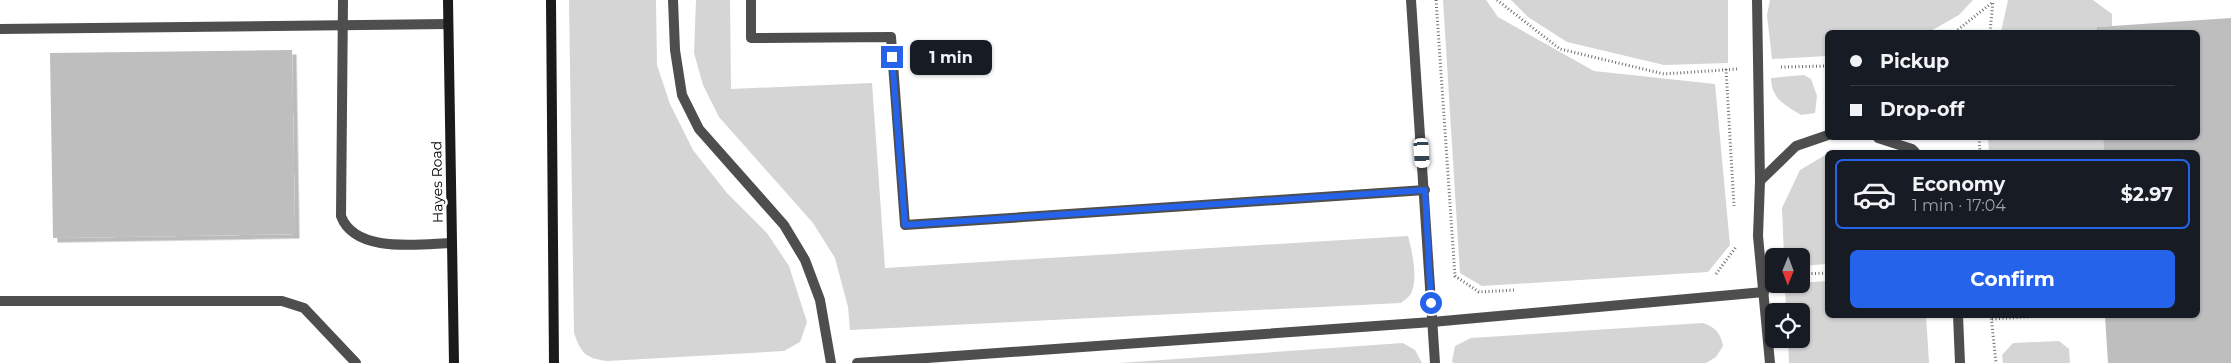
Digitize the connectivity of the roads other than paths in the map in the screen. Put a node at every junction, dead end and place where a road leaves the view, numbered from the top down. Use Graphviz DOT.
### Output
graph roads {
  1 [pos="343,0"];
  2 [pos="448,0"];
  3 [pos="552,0"];
  4 [pos="674,0"];
  5 [pos="751,0"];
  6 [pos="1411,0"];
  7 [pos="1757,0"];
  8 [pos="448,24"];
  9 [pos="343,26"];
  10 [pos="0,29"];
  11 [pos="1825,136"];
  12 [pos="1884,140"];
  13 [pos="1913,150"];
  14 [pos="1760,181"];
  15 [pos="1425,190"];
  16 [pos="452,243"];
  17 [pos="1764,292"];
  18 [pos="0,301"];
  19 [pos="1958,318"];
  20 [pos="1432,322"];
  21 [pos="356,363"];
  22 [pos="454,363"];
  23 [pos="554,363"];
  24 [pos="831,363"];
  25 [pos="857,363"];
  26 [pos="1434,363"];
  27 [pos="1762,363"];
  28 [pos="1770,363"];
  29 [pos="1960,363"];
  1 -- 9 [label="lane"];
  2 -- 8 [label="street, Hayes Road"];
  3 -- 23 [label="street"];
  4 -- 24 [label="lane"];
  5 -- 15 [label="lane"];
  6 -- 15 [label="lane"];
  7 -- 14 [label="lane"];
  8 -- 9 [label="lane"];
  8 -- 16 [label="street, Hayes Road"];
  9 -- 10 [label="lane"];
  9 -- 16 [label="lane"];
  11 -- 14 [label="lane"];
  12 -- 13 [label="lane"];
  14 -- 17 [label="lane"];
  15 -- 20 [label="lane"];
  16 -- 22 [label="street, Hayes Road"];
  17 -- 20 [label="lane"];
  17 -- 28 [label="lane"];
  18 -- 21 [label="lane"];
  19 -- 29 [label="lane"];
  20 -- 25 [label="lane"];
  20 -- 26 [label="lane"];
  27 -- 28 [label="lane"];
}
